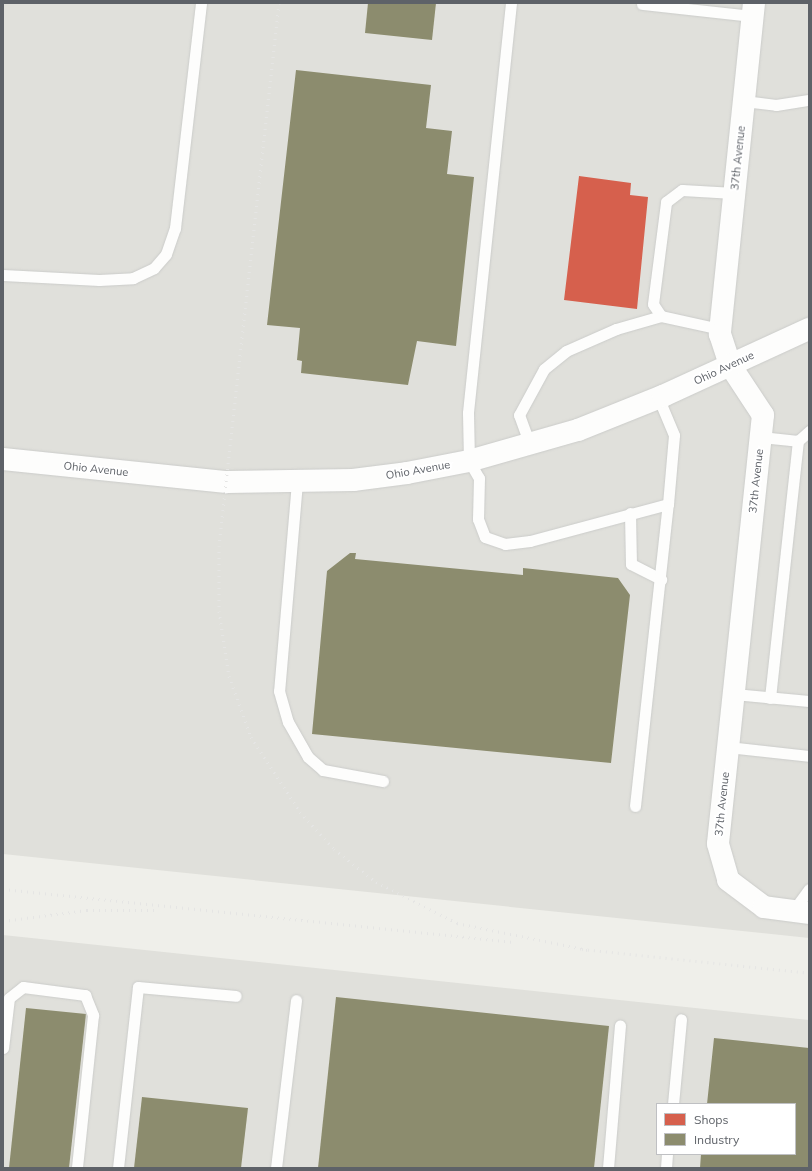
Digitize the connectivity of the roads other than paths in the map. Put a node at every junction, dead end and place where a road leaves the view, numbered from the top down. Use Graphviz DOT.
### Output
graph roads {
  1 [pos="201,3"];
  2 [pos="511,3"];
  3 [pos="642,4"];
  4 [pos="754,9"];
  5 [pos="809,100"];
  6 [pos="744,101"];
  7 [pos="734,193"];
  8 [pos="3,275"];
  9 [pos="661,316"];
  10 [pos="720,329"];
  11 [pos="809,329"];
  12 [pos="730,365"];
  13 [pos="658,397"];
  14 [pos="809,431"];
  15 [pos="761,437"];
  16 [pos="798,441"];
  17 [pos="530,445"];
  18 [pos="3,459"];
  19 [pos="469,461"];
  20 [pos="297,482"];
  21 [pos="668,504"];
  22 [pos="630,513"];
  23 [pos="661,579"];
  24 [pos="734,694"];
  25 [pos="770,698"];
  26 [pos="809,701"];
  27 [pos="728,747"];
  28 [pos="809,756"];
  29 [pos="383,781"];
  30 [pos="635,806"];
  31 [pos="809,889"];
  32 [pos="801,912"];
  33 [pos="236,996"];
  34 [pos="296,1000"];
  35 [pos="681,1019"];
  36 [pos="620,1026"];
  37 [pos="3,1048"];
  38 [pos="673,1103"];
  39 [pos="667,1155"];
  40 [pos="77,1168"];
  41 [pos="118,1168"];
  42 [pos="276,1168"];
  43 [pos="608,1168"];
  44 [pos="666,1168"];
  1 -- 8 [label="lane"];
  2 -- 19 [label="lane"];
  3 -- 4 [label="lane"];
  4 -- 6 [label="street, 37th Avenue"];
  5 -- 6 [label="lane"];
  6 -- 7 [label="street, 37th Avenue"];
  7 -- 9 [label="lane"];
  7 -- 10 [label="street, 37th Avenue"];
  9 -- 10 [label="lane"];
  9 -- 17 [label="lane"];
  10 -- 12 [label="street, 37th Avenue"];
  11 -- 12 [label="street, Ohio Avenue"];
  12 -- 13 [label="street, Ohio Avenue"];
  12 -- 15 [label="street, 37th Avenue"];
  13 -- 17 [label="street, Ohio Avenue"];
  13 -- 21 [label="lane"];
  14 -- 16 [label="lane"];
  15 -- 16 [label="lane"];
  15 -- 24 [label="street, 37th Avenue"];
  16 -- 25 [label="lane"];
  17 -- 19 [label="street, Ohio Avenue"];
  18 -- 20 [label="street, Ohio Avenue"];
  19 -- 20 [label="street, Ohio Avenue"];
  19 -- 22 [label="lane"];
  20 -- 29 [label="lane"];
  21 -- 22 [label="lane"];
  21 -- 23 [label="lane"];
  22 -- 23 [label="lane"];
  23 -- 30 [label="lane"];
  24 -- 25 [label="lane"];
  24 -- 27 [label="street, 37th Avenue"];
  25 -- 26 [label="lane"];
  27 -- 28 [label="lane"];
  27 -- 32 [label="street, 37th Avenue"];
  31 -- 32 [label="lane"];
  33 -- 41 [label="lane"];
  34 -- 42 [label="lane"];
  35 -- 38 [label="lane"];
  36 -- 43 [label="lane"];
  37 -- 40 [label="lane"];
  39 -- 44 [label="lane"];
}
